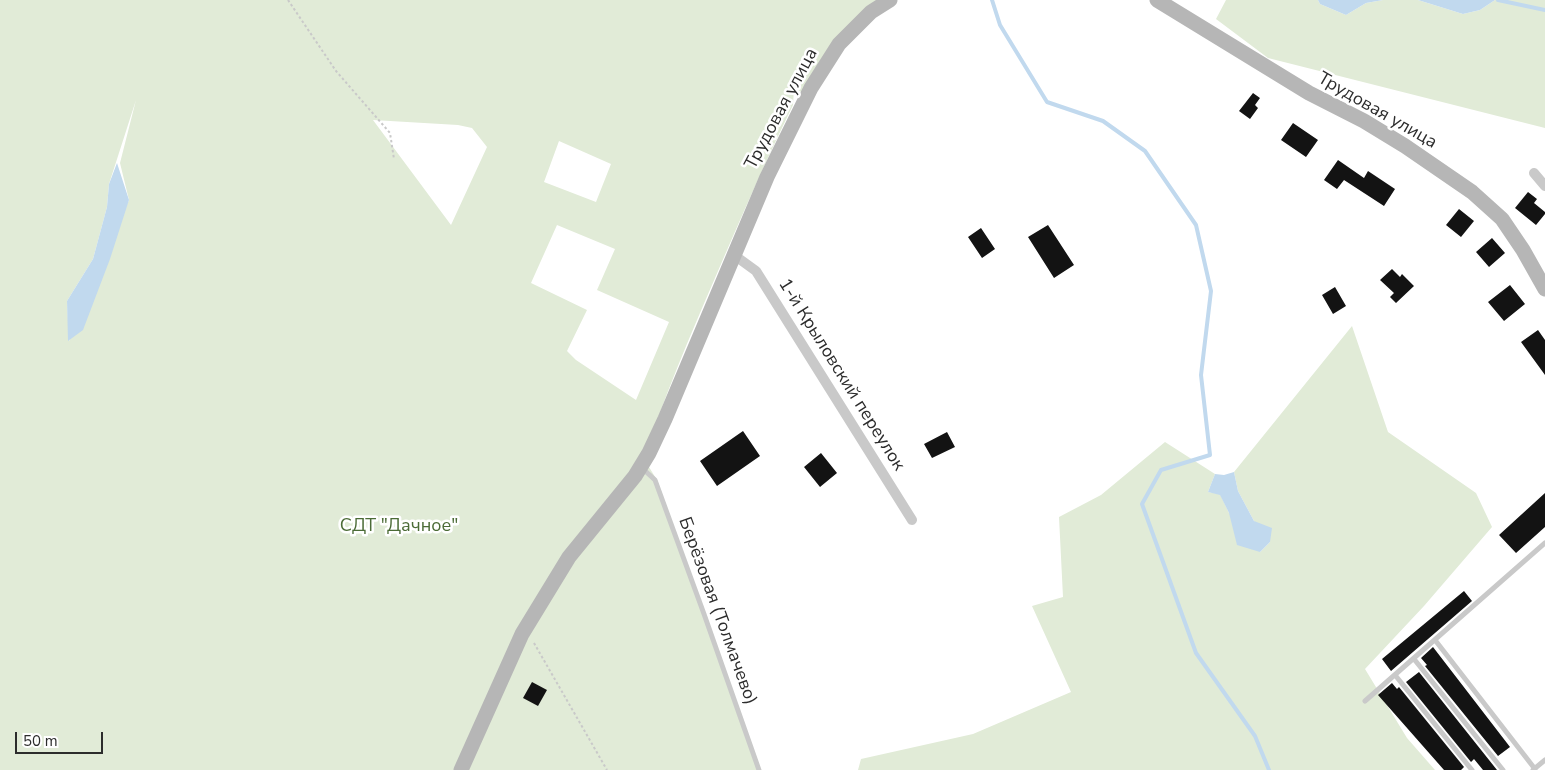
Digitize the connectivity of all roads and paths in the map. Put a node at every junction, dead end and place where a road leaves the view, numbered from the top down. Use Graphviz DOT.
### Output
graph roads {
  1 [pos="288,0"];
  2 [pos="890,0"];
  3 [pos="1157,0"];
  4 [pos="394,159"];
  5 [pos="1534,173"];
  6 [pos="1545,186"];
  7 [pos="734,255"];
  8 [pos="1545,289"];
  9 [pos="641,467"];
  10 [pos="912,520"];
  11 [pos="1545,543"];
  12 [pos="521,635"];
  13 [pos="1435,640"];
  14 [pos="1414,658"];
  15 [pos="1395,675"];
  16 [pos="1365,701"];
  17 [pos="1545,760"];
  18 [pos="1534,769"];
  19 [pos="461,770"];
  20 [pos="607,770"];
  21 [pos="759,770"];
  22 [pos="1472,770"];
  23 [pos="1503,770"];
  1 -- 4 [label="path"];
  2 -- 7 [label="street, Трудовая улица"];
  3 -- 8 [label="street, Трудовая улица"];
  5 -- 6 [label="street"];
  7 -- 9 [label="street, Трудовая улица"];
  7 -- 10 [label="street, 1-й Крыловский переулок"];
  9 -- 12 [label="street, Трудовая улица"];
  9 -- 21 [label="lane, Берёзовая (Толмачево)"];
  11 -- 13 [label="lane"];
  12 -- 19 [label="street, Трудовая улица"];
  12 -- 20 [label="path"];
  13 -- 14 [label="lane"];
  13 -- 18 [label="lane"];
  14 -- 15 [label="lane"];
  14 -- 23 [label="lane"];
  15 -- 16 [label="lane"];
  15 -- 22 [label="lane"];
  17 -- 18 [label="lane"];
}
